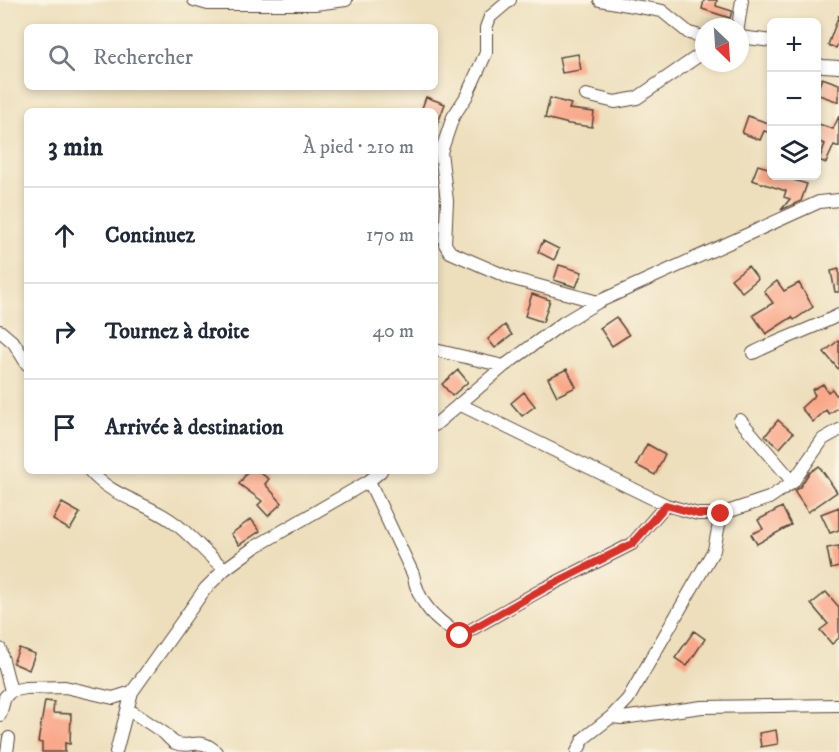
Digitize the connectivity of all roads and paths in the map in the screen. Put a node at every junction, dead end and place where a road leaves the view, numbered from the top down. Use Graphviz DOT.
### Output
graph roads {
  1 [pos="194,0"];
  2 [pos="346,0"];
  3 [pos="510,0"];
  4 [pos="600,0"];
  5 [pos="742,0"];
  6 [pos="739,18"];
  7 [pos="695,35"];
  8 [pos="749,38"];
  9 [pos="767,40"];
  10 [pos="695,58"];
  11 [pos="821,66"];
  12 [pos="839,67"];
  13 [pos="586,95"];
  14 [pos="839,200"];
  15 [pos="438,249"];
  16 [pos="450,252"];
  17 [pos="598,302"];
  18 [pos="839,315"];
  19 [pos="0,331"];
  20 [pos="438,351"];
  21 [pos="753,353"];
  22 [pos="24,359"];
  23 [pos="504,366"];
  24 [pos="459,404"];
  25 [pos="740,420"];
  26 [pos="438,422"];
  27 [pos="839,430"];
  28 [pos="92,474"];
  29 [pos="377,474"];
  30 [pos="369,481"];
  31 [pos="793,482"];
  32 [pos="666,505"];
  33 [pos="721,514"];
  34 [pos="225,569"];
  35 [pos="0,649"];
  36 [pos="11,691"];
  37 [pos="132,692"];
  38 [pos="839,705"];
  39 [pos="128,709"];
  40 [pos="0,715"];
  41 [pos="611,717"];
  42 [pos="9,738"];
  43 [pos="7,752"];
  44 [pos="116,752"];
  45 [pos="216,752"];
  46 [pos="577,752"];
  1 -- 2 [label="street"];
  3 -- 16 [label="street"];
  4 -- 7 [label="street"];
  5 -- 6 [label="street"];
  8 -- 9 [label="street"];
  10 -- 13 [label="street"];
  11 -- 12 [label="street"];
  14 -- 17 [label="street"];
  15 -- 16 [label="street"];
  16 -- 17 [label="street"];
  17 -- 23 [label="street"];
  18 -- 21 [label="street"];
  19 -- 22 [label="street"];
  20 -- 23 [label="street"];
  23 -- 24 [label="street"];
  24 -- 26 [label="street"];
  24 -- 32 [label="street"];
  25 -- 31 [label="street"];
  27 -- 31 [label="street"];
  28 -- 34 [label="street"];
  29 -- 30 [label="street"];
  30 -- 32 [label="street"];
  30 -- 34 [label="street"];
  31 -- 33 [label="street"];
  32 -- 33 [label="street"];
  33 -- 41 [label="street"];
  34 -- 37 [label="street"];
  35 -- 36 [label="street"];
  36 -- 37 [label="street"];
  36 -- 40 [label="street"];
  37 -- 39 [label="street"];
  38 -- 41 [label="street"];
  39 -- 44 [label="street"];
  39 -- 45 [label="street"];
  41 -- 46 [label="street"];
  42 -- 43 [label="street"];
}
